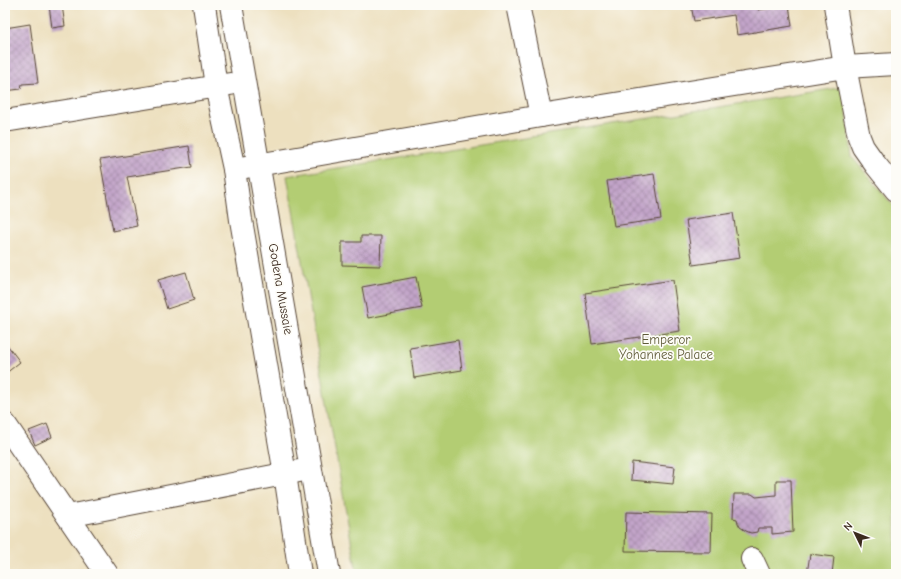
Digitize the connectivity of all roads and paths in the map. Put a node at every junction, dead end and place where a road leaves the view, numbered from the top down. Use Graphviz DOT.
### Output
graph roads {
  1 [pos="204,5"];
  2 [pos="231,5"];
  3 [pos="518,5"];
  4 [pos="835,5"];
  5 [pos="896,64"];
  6 [pos="845,67"];
  7 [pos="245,81"];
  8 [pos="216,86"];
  9 [pos="541,116"];
  10 [pos="5,121"];
  11 [pos="259,164"];
  12 [pos="234,169"];
  13 [pos="896,190"];
  14 [pos="5,424"];
  15 [pos="312,469"];
  16 [pos="285,474"];
  17 [pos="68,516"];
  18 [pos="107,574"];
  19 [pos="300,574"];
  20 [pos="330,574"];
  1 -- 8 [label="street"];
  2 -- 7 [label="street, Godena Mussaie"];
  3 -- 9 [label="street"];
  4 -- 6 [label="street"];
  5 -- 6 [label="street"];
  6 -- 9 [label="street"];
  6 -- 13 [label="street"];
  7 -- 8 [label="street"];
  7 -- 11 [label="street, Godena Mussaie"];
  8 -- 10 [label="street"];
  8 -- 12 [label="street"];
  9 -- 11 [label="street"];
  11 -- 12 [label="street"];
  11 -- 15 [label="street, Godena Mussaie"];
  12 -- 16 [label="street"];
  14 -- 17 [label="street"];
  15 -- 16 [label="street"];
  15 -- 20 [label="street, Godena Mussaie"];
  16 -- 17 [label="street"];
  16 -- 19 [label="street"];
  17 -- 18 [label="street"];
}
